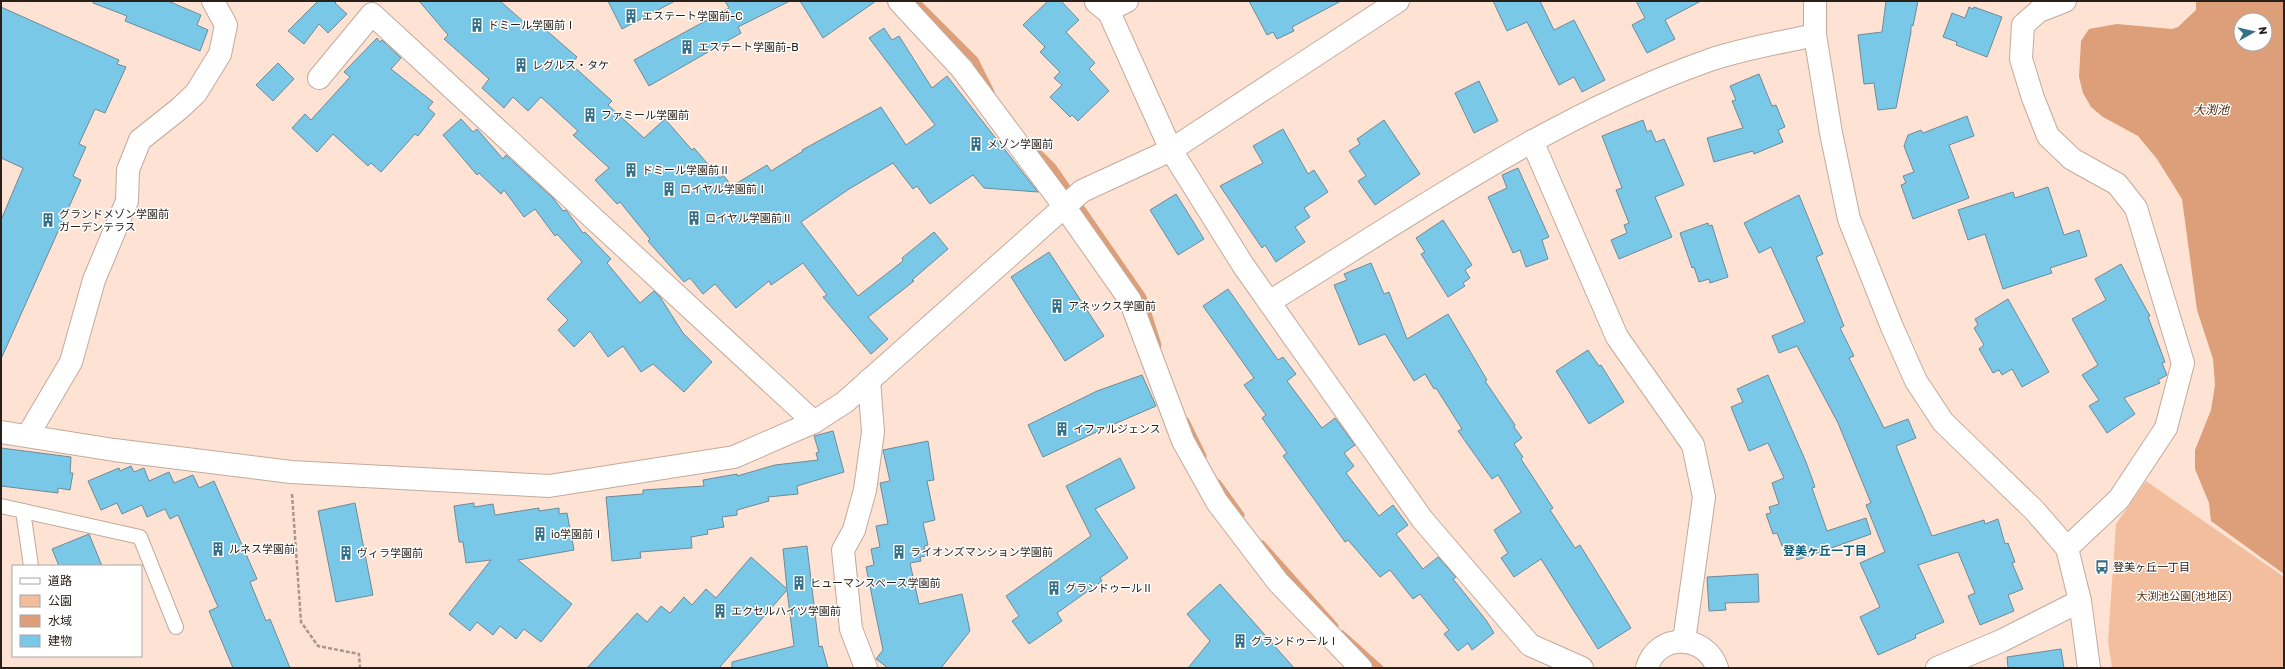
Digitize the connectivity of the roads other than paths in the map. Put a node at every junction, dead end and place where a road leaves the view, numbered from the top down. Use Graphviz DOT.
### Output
graph roads {
  1 [pos="213,1"];
  2 [pos="899,1"];
  3 [pos="1127,1"];
  4 [pos="1398,1"];
  5 [pos="1815,1"];
  6 [pos="2065,1"];
  7 [pos="1102,4"];
  8 [pos="1815,35"];
  9 [pos="319,78"];
  10 [pos="1532,141"];
  11 [pos="1171,150"];
  12 [pos="1071,200"];
  13 [pos="1269,302"];
  14 [pos="869,380"];
  15 [pos="814,422"];
  16 [pos="1,432"];
  17 [pos="28,436"];
  18 [pos="1,506"];
  19 [pos="23,511"];
  20 [pos="2067,548"];
  21 [pos="31,565"];
  22 [pos="2080,601"];
  23 [pos="176,627"];
  24 [pos="1684,641"];
  25 [pos="866,668"];
  26 [pos="1361,668"];
  27 [pos="1582,668"];
  28 [pos="1647,668"];
  29 [pos="1717,668"];
  30 [pos="1937,668"];
  31 [pos="2089,668"];
  1 -- 17 [label="street"];
  2 -- 12 [label="street"];
  3 -- 7 [label="street"];
  4 -- 11 [label="street"];
  5 -- 8 [label="street"];
  6 -- 20 [label="street"];
  7 -- 11 [label="street"];
  8 -- 10 [label="street"];
  8 -- 20 [label="street"];
  9 -- 15 [label="street"];
  10 -- 13 [label="street"];
  10 -- 24 [label="street"];
  11 -- 12 [label="street"];
  11 -- 13 [label="street"];
  12 -- 14 [label="street"];
  12 -- 26 [label="street"];
  13 -- 27 [label="street"];
  14 -- 15 [label="street"];
  14 -- 25 [label="street"];
  15 -- 17 [label="street"];
  16 -- 17 [label="street"];
  18 -- 19 [label="lane"];
  19 -- 21 [label="lane"];
  19 -- 23 [label="lane"];
  20 -- 22 [label="street"];
  22 -- 30 [label="street"];
  22 -- 31 [label="street"];
  24 -- 28 [label="street"];
  24 -- 29 [label="street"];
}
